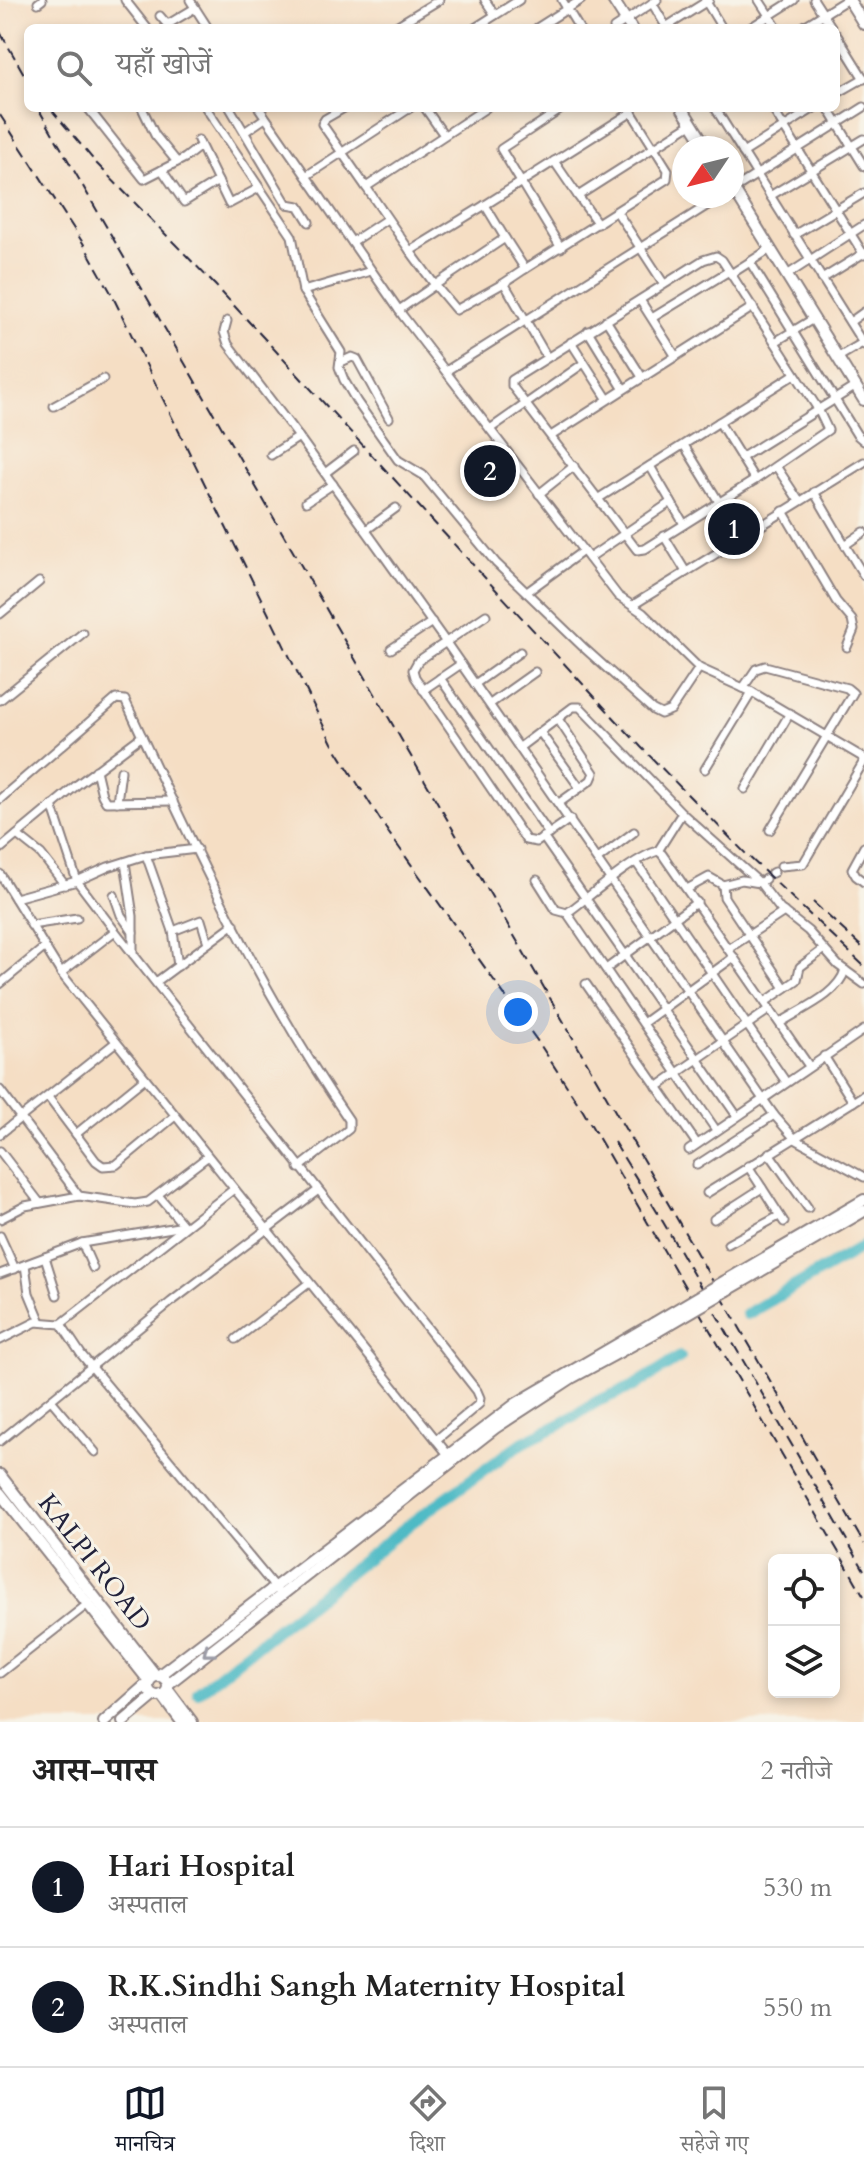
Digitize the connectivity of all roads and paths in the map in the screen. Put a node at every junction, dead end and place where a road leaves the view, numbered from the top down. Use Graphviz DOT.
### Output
graph roads {
  1 [pos="190,0"];
  2 [pos="439,0"];
  3 [pos="485,0"];
  4 [pos="519,0"];
  5 [pos="562,0"];
  6 [pos="581,0"];
  7 [pos="613,0"];
  8 [pos="759,0"];
  9 [pos="794,0"];
  10 [pos="814,0"];
  11 [pos="848,0"];
  12 [pos="127,1"];
  13 [pos="707,1"];
  14 [pos="654,2"];
  15 [pos="195,8"];
  16 [pos="567,9"];
  17 [pos="823,14"];
  18 [pos="495,15"];
  19 [pos="160,16"];
  20 [pos="769,16"];
  21 [pos="144,24"];
  22 [pos="205,24"];
  23 [pos="400,24"];
  24 [pos="481,24"];
  25 [pos="543,24"];
  26 [pos="576,24"];
  27 [pos="628,24"];
  28 [pos="665,24"];
  29 [pos="672,24"];
  30 [pos="720,24"];
  31 [pos="756,24"];
  32 [pos="774,24"];
  33 [pos="807,24"];
  34 [pos="829,24"];
  35 [pos="864,24"];
  36 [pos="840,40"];
  37 [pos="864,79"];
  38 [pos="840,92"];
  39 [pos="864,107"];
  40 [pos="91,112"];
  41 [pos="144,112"];
  42 [pos="209,112"];
  43 [pos="233,112"];
  44 [pos="262,112"];
  45 [pos="337,112"];
  46 [pos="404,112"];
  47 [pos="428,112"];
  48 [pos="474,112"];
  49 [pos="557,112"];
  50 [pos="628,112"];
  51 [pos="632,112"];
  52 [pos="684,112"];
  53 [pos="719,112"];
  54 [pos="775,112"];
  55 [pos="808,112"];
  56 [pos="831,112"];
  57 [pos="265,118"];
  58 [pos="838,123"];
  59 [pos="691,124"];
  60 [pos="784,127"];
  61 [pos="246,131"];
  62 [pos="444,135"];
  63 [pos="699,136"];
  64 [pos="733,136"];
  65 [pos="864,139"];
  66 [pos="852,146"];
  67 [pos="654,147"];
  68 [pos="797,149"];
  69 [pos="341,152"];
  70 [pos="744,152"];
  71 [pos="744,155"];
  72 [pos="554,161"];
  73 [pos="177,162"];
  74 [pos="864,166"];
  75 [pos="162,170"];
  76 [pos="810,171"];
  77 [pos="757,175"];
  78 [pos="306,176"];
  79 [pos="218,181"];
  80 [pos="744,182"];
  81 [pos="520,183"];
  82 [pos="366,187"];
  83 [pos="259,188"];
  84 [pos="864,193"];
  85 [pos="578,196"];
  86 [pos="770,196"];
  87 [pos="485,205"];
  88 [pos="703,208"];
  89 [pos="744,208"];
  90 [pos="836,209"];
  91 [pos="617,212"];
  92 [pos="387,219"];
  93 [pos="309,222"];
  94 [pos="598,224"];
  95 [pos="864,225"];
  96 [pos="851,234"];
  97 [pos="794,235"];
  98 [pos="505,238"];
  99 [pos="352,242"];
  100 [pos="640,247"];
  101 [pos="561,248"];
  102 [pos="770,249"];
  103 [pos="410,251"];
  104 [pos="864,254"];
  105 [pos="809,260"];
  106 [pos="750,262"];
  107 [pos="525,269"];
  108 [pos="371,271"];
  109 [pos="730,272"];
  110 [pos="787,275"];
  111 [pos="822,279"];
  112 [pos="504,283"];
  113 [pos="664,284"];
  114 [pos="435,285"];
  115 [pos="303,291"];
  116 [pos="640,300"];
  117 [pos="753,307"];
  118 [pos="399,310"];
  119 [pos="864,312"];
  120 [pos="652,318"];
  121 [pos="527,319"];
  122 [pos="813,319"];
  123 [pos="606,320"];
  124 [pos="227,321"];
  125 [pos="850,322"];
  126 [pos="588,331"];
  127 [pos="793,331"];
  128 [pos="571,342"];
  129 [pos="775,342"];
  130 [pos="864,343"];
  131 [pos="675,355"];
  132 [pos="547,357"];
  133 [pos="837,358"];
  134 [pos="341,362"];
  135 [pos="584,363"];
  136 [pos="446,371"];
  137 [pos="795,374"];
  138 [pos="642,377"];
  139 [pos="103,379"];
  140 [pos="856,386"];
  141 [pos="623,388"];
  142 [pos="607,398"];
  143 [pos="836,399"];
  144 [pos="864,400"];
  145 [pos="525,403"];
  146 [pos="54,406"];
  147 [pos="818,409"];
  148 [pos="389,418"];
  149 [pos="719,422"];
  150 [pos="490,429"];
  151 [pos="551,436"];
  152 [pos="299,437"];
  153 [pos="864,441"];
  154 [pos="684,445"];
  155 [pos="354,451"];
  156 [pos="271,455"];
  157 [pos="741,458"];
  158 [pos="864,462"];
  159 [pos="574,466"];
  160 [pos="650,466"];
  161 [pos="776,466"];
  162 [pos="325,473"];
  163 [pos="755,480"];
  164 [pos="333,484"];
  165 [pos="814,492"];
  166 [pos="539,494"];
  167 [pos="599,498"];
  168 [pos="799,501"];
  169 [pos="306,502"];
  170 [pos="671,502"];
  171 [pos="719,502"];
  172 [pos="396,508"];
  173 [pos="783,511"];
  174 [pos="684,524"];
  175 [pos="366,530"];
  176 [pos="864,532"];
  177 [pos="624,533"];
  178 [pos="664,536"];
  179 [pos="845,545"];
  180 [pos="586,554"];
  181 [pos="686,572"];
  182 [pos="864,576"];
  183 [pos="39,582"];
  184 [pos="527,592"];
  185 [pos="633,605"];
  186 [pos="0,614"];
  187 [pos="486,615"];
  188 [pos="432,622"];
  189 [pos="83,633"];
  190 [pos="445,641"];
  191 [pos="847,647"];
  192 [pos="391,649"];
  193 [pos="520,652"];
  194 [pos="461,664"];
  195 [pos="699,668"];
  196 [pos="535,672"];
  197 [pos="440,678"];
  198 [pos="475,684"];
  199 [pos="743,688"];
  200 [pos="423,690"];
  201 [pos="752,692"];
  202 [pos="0,700"];
  203 [pos="490,704"];
  204 [pos="790,713"];
  205 [pos="558,719"];
  206 [pos="540,732"];
  207 [pos="142,736"];
  208 [pos="828,737"];
  209 [pos="520,747"];
  210 [pos="864,760"];
  211 [pos="705,769"];
  212 [pos="96,770"];
  213 [pos="121,771"];
  214 [pos="580,788"];
  215 [pos="745,789"];
  216 [pos="0,799"];
  217 [pos="173,801"];
  218 [pos="117,802"];
  219 [pos="559,803"];
  220 [pos="52,805"];
  221 [pos="682,813"];
  222 [pos="570,819"];
  223 [pos="770,830"];
  224 [pos="634,832"];
  225 [pos="17,835"];
  226 [pos="546,836"];
  227 [pos="864,847"];
  228 [pos="0,849"];
  229 [pos="197,849"];
  230 [pos="658,851"];
  231 [pos="146,855"];
  232 [pos="598,859"];
  233 [pos="125,862"];
  234 [pos="636,862"];
  235 [pos="0,874"];
  236 [pos="770,875"];
  237 [pos="537,880"];
  238 [pos="612,880"];
  239 [pos="77,881"];
  240 [pos="864,882"];
  241 [pos="65,885"];
  242 [pos="723,885"];
  243 [pos="687,889"];
  244 [pos="114,895"];
  245 [pos="15,898"];
  246 [pos="587,898"];
  247 [pos="697,902"];
  248 [pos="784,912"];
  249 [pos="567,913"];
  250 [pos="77,918"];
  251 [pos="675,918"];
  252 [pos="234,924"];
  253 [pos="31,925"];
  254 [pos="115,931"];
  255 [pos="173,931"];
  256 [pos="134,934"];
  257 [pos="651,935"];
  258 [pos="749,935"];
  259 [pos="208,943"];
  260 [pos="44,948"];
  261 [pos="728,949"];
  262 [pos="824,949"];
  263 [pos="133,954"];
  264 [pos="625,955"];
  265 [pos="734,957"];
  266 [pos="178,966"];
  267 [pos="606,969"];
  268 [pos="845,970"];
  269 [pos="61,973"];
  270 [pos="711,973"];
  271 [pos="156,982"];
  272 [pos="0,984"];
  273 [pos="586,984"];
  274 [pos="864,984"];
  275 [pos="785,988"];
  276 [pos="688,989"];
  277 [pos="768,1006"];
  278 [pos="662,1008"];
  279 [pos="643,1023"];
  280 [pos="780,1023"];
  281 [pos="748,1025"];
  282 [pos="864,1030"];
  283 [pos="724,1041"];
  284 [pos="116,1042"];
  285 [pos="824,1056"];
  286 [pos="699,1059"];
  287 [pos="809,1066"];
  288 [pos="677,1074"];
  289 [pos="145,1078"];
  290 [pos="786,1082"];
  291 [pos="657,1087"];
  292 [pos="0,1090"];
  293 [pos="864,1095"];
  294 [pos="48,1097"];
  295 [pos="763,1098"];
  296 [pos="853,1102"];
  297 [pos="774,1115"];
  298 [pos="175,1116"];
  299 [pos="737,1116"];
  300 [pos="21,1117"];
  301 [pos="716,1130"];
  302 [pos="0,1134"];
  303 [pos="76,1134"];
  304 [pos="795,1139"];
  305 [pos="697,1144"];
  306 [pos="689,1150"];
  307 [pos="0,1151"];
  308 [pos="769,1153"];
  309 [pos="207,1157"];
  310 [pos="697,1165"];
  311 [pos="748,1166"];
  312 [pos="299,1168"];
  313 [pos="864,1177"];
  314 [pos="762,1188"];
  315 [pos="234,1189"];
  316 [pos="317,1191"];
  317 [pos="707,1193"];
  318 [pos="158,1195"];
  319 [pos="79,1196"];
  320 [pos="864,1200"];
  321 [pos="39,1202"];
  322 [pos="808,1208"];
  323 [pos="864,1211"];
  324 [pos="0,1219"];
  325 [pos="714,1219"];
  326 [pos="184,1226"];
  327 [pos="266,1229"];
  328 [pos="0,1236"];
  329 [pos="82,1243"];
  330 [pos="728,1244"];
  331 [pos="45,1257"];
  332 [pos="25,1265"];
  333 [pos="93,1268"];
  334 [pos="15,1269"];
  335 [pos="0,1274"];
  336 [pos="309,1283"];
  337 [pos="726,1286"];
  338 [pos="57,1295"];
  339 [pos="41,1322"];
  340 [pos="61,1324"];
  341 [pos="236,1339"];
  342 [pos="0,1340"];
  343 [pos="92,1367"];
  344 [pos="51,1400"];
  345 [pos="436,1440"];
  346 [pos="0,1441"];
  347 [pos="95,1452"];
  348 [pos="450,1458"];
  349 [pos="0,1475"];
  350 [pos="0,1493"];
  351 [pos="278,1592"];
  352 [pos="91,1601"];
  353 [pos="0,1673"];
  354 [pos="153,1679"];
  355 [pos="163,1691"];
  356 [pos="104,1722"];
  357 [pos="123,1722"];
  358 [pos="182,1722"];
  359 [pos="192,1722"];
  1 -- 15 [label="street"];
  2 -- 23 [label="street"];
  3 -- 18 [label="street"];
  4 -- 18 [label="street"];
  5 -- 16 [label="street"];
  6 -- 16 [label="street"];
  7 -- 27 [label="street"];
  8 -- 20 [label="street"];
  9 -- 20 [label="street"];
  10 -- 17 [label="street"];
  11 -- 17 [label="street"];
  11 -- 35 [label="street"];
  12 -- 21 [label="street"];
  13 -- 29 [label="street"];
  13 -- 30 [label="street"];
  14 -- 27 [label="street"];
  14 -- 28 [label="street"];
  15 -- 19 [label="street"];
  15 -- 22 [label="street"];
  16 -- 25 [label="street"];
  16 -- 26 [label="street"];
  17 -- 33 [label="street"];
  17 -- 34 [label="street"];
  18 -- 24 [label="street"];
  20 -- 31 [label="street"];
  20 -- 32 [label="street"];
  36 -- 37 [label="street"];
  37 -- 38 [label="street"];
  39 -- 58 [label="street"];
  40 -- 75 [label="street"];
  41 -- 73 [label="street"];
  42 -- 83 [label="street"];
  43 -- 61 [label="street"];
  44 -- 57 [label="street"];
  45 -- 69 [label="street"];
  46 -- 69 [label="street"];
  47 -- 62 [label="street"];
  48 -- 62 [label="street"];
  49 -- 81 [label="street"];
  50 -- 72 [label="street"];
  51 -- 67 [label="street"];
  52 -- 59 [label="street"];
  53 -- 64 [label="street"];
  54 -- 60 [label="street"];
  55 -- 60 [label="street"];
  56 -- 58 [label="street"];
  57 -- 61 [label="street"];
  57 -- 78 [label="street"];
  58 -- 66 [label="street"];
  58 -- 68 [label="street"];
  59 -- 63 [label="street"];
  59 -- 67 [label="street"];
  60 -- 68 [label="street"];
  60 -- 70 [label="street"];
  61 -- 93 [label="street"];
  62 -- 82 [label="street"];
  65 -- 66 [label="street"];
  66 -- 74 [label="street"];
  66 -- 76 [label="street"];
  67 -- 85 [label="street"];
  67 -- 91 [label="street"];
  68 -- 76 [label="street"];
  68 -- 77 [label="street"];
  69 -- 78 [label="street"];
  69 -- 82 [label="street"];
  71 -- 77 [label="street"];
  72 -- 81 [label="street"];
  72 -- 85 [label="street"];
  73 -- 75 [label="street"];
  73 -- 79 [label="street"];
  75 -- 79 [label="street"];
  76 -- 86 [label="street"];
  76 -- 90 [label="street"];
  77 -- 80 [label="street"];
  77 -- 86 [label="street"];
  78 -- 99 [label="street"];
  79 -- 83 [label="street"];
  81 -- 87 [label="street"];
  81 -- 101 [label="street"];
  82 -- 92 [label="street"];
  83 -- 115 [label="street"];
  84 -- 90 [label="street"];
  85 -- 94 [label="street"];
  86 -- 97 [label="street"];
  87 -- 98 [label="street"];
  87 -- 103 [label="street"];
  88 -- 100 [label="street"];
  89 -- 102 [label="street"];
  90 -- 96 [label="street"];
  90 -- 97 [label="street"];
  91 -- 94 [label="street"];
  91 -- 100 [label="street"];
  92 -- 99 [label="street"];
  92 -- 103 [label="street"];
  94 -- 101 [label="street"];
  95 -- 96 [label="street"];
  96 -- 104 [label="street"];
  96 -- 105 [label="street"];
  97 -- 105 [label="street"];
  98 -- 107 [label="street"];
  98 -- 114 [label="street"];
  99 -- 108 [label="street"];
  100 -- 113 [label="street"];
  100 -- 121 [label="street"];
  101 -- 107 [label="street"];
  102 -- 106 [label="street"];
  102 -- 110 [label="street"];
  103 -- 114 [label="street"];
  104 -- 111 [label="street"];
  105 -- 110 [label="street"];
  105 -- 111 [label="street"];
  106 -- 109 [label="street"];
  106 -- 127 [label="street"];
  107 -- 112 [label="street"];
  108 -- 115 [label="street"];
  108 -- 118 [label="street"];
  109 -- 113 [label="street"];
  109 -- 117 [label="street"];
  109 -- 120 [label="street"];
  110 -- 122 [label="street"];
  111 -- 125 [label="street"];
  112 -- 114 [label="street"];
  112 -- 121 [label="street"];
  113 -- 116 [label="street"];
  114 -- 118 [label="street"];
  115 -- 134 [label="street"];
  116 -- 120 [label="street"];
  116 -- 123 [label="street"];
  117 -- 129 [label="street"];
  117 -- 131 [label="street"];
  118 -- 136 [label="street"];
  119 -- 125 [label="street"];
  120 -- 131 [label="street"];
  121 -- 132 [label="street"];
  121 -- 136 [label="street"];
  122 -- 127 [label="street"];
  122 -- 133 [label="street"];
  123 -- 126 [label="street"];
  123 -- 138 [label="street"];
  124 -- 152 [label="street"];
  125 -- 130 [label="street"];
  126 -- 128 [label="street"];
  126 -- 141 [label="street"];
  127 -- 129 [label="street"];
  127 -- 143 [label="street"];
  128 -- 132 [label="street"];
  128 -- 135 [label="street"];
  129 -- 137 [label="street"];
  130 -- 133 [label="street"];
  131 -- 138 [label="street"];
  132 -- 145 [label="street"];
  133 -- 140 [label="street"];
  134 -- 148 [label="street"];
  134 -- 184 [label="street"];
  135 -- 142 [label="street"];
  135 -- 145 [label="street"];
  136 -- 150 [label="street"];
  137 -- 147 [label="street"];
  137 -- 149 [label="street"];
  138 -- 141 [label="street"];
  139 -- 146 [label="street"];
  140 -- 143 [label="street"];
  140 -- 144 [label="street"];
  141 -- 142 [label="street"];
  142 -- 151 [label="street"];
  143 -- 147 [label="street"];
  143 -- 153 [label="street"];
  145 -- 150 [label="street"];
  145 -- 151 [label="street"];
  147 -- 157 [label="street"];
  147 -- 161 [label="street"];
  149 -- 154 [label="street"];
  149 -- 157 [label="street"];
  150 -- 166 [label="street"];
  151 -- 159 [label="street"];
  152 -- 156 [label="street"];
  152 -- 162 [label="street"];
  154 -- 160 [label="street"];
  154 -- 171 [label="street"];
  155 -- 162 [label="street"];
  157 -- 163 [label="street"];
  158 -- 165 [label="street"];
  159 -- 166 [label="street"];
  159 -- 167 [label="street"];
  160 -- 167 [label="street"];
  160 -- 170 [label="street"];
  161 -- 163 [label="street"];
  161 -- 168 [label="street"];
  162 -- 164 [label="street"];
  163 -- 171 [label="street"];
  164 -- 169 [label="street"];
  164 -- 175 [label="street"];
  165 -- 168 [label="street"];
  165 -- 179 [label="street"];
  166 -- 180 [label="street"];
  167 -- 177 [label="street"];
  168 -- 173 [label="street"];
  170 -- 174 [label="street"];
  170 -- 177 [label="street"];
  171 -- 174 [label="street"];
  172 -- 175 [label="street"];
  173 -- 181 [label="street"];
  173 -- 191 [label="street"];
  174 -- 178 [label="street"];
  175 -- 188 [label="street"];
  176 -- 179 [label="street"];
  177 -- 178 [label="street"];
  177 -- 180 [label="street"];
  178 -- 181 [label="street"];
  179 -- 182 [label="street"];
  180 -- 184 [label="street"];
  180 -- 185 [label="street"];
  181 -- 185 [label="street"];
  183 -- 186 [label="street"];
  184 -- 195 [label="street"];
  185 -- 195 [label="street"];
  187 -- 190 [label="street"];
  188 -- 190 [label="street"];
  188 -- 192 [label="street"];
  189 -- 202 [label="street"];
  190 -- 194 [label="street"];
  190 -- 200 [label="street"];
  193 -- 198 [label="street"];
  194 -- 197 [label="street"];
  194 -- 198 [label="street"];
  195 -- 199 [label="street"];
  196 -- 203 [label="street"];
  197 -- 200 [label="street"];
  197 -- 226 [label="street"];
  198 -- 203 [label="street"];
  199 -- 201 [label="street"];
  199 -- 208 [label="street"];
  200 -- 226 [label="street"];
  201 -- 204 [label="street"];
  201 -- 211 [label="street"];
  203 -- 209 [label="street"];
  204 -- 208 [label="street"];
  204 -- 215 [label="street"];
  205 -- 206 [label="street"];
  205 -- 214 [label="street"];
  205 -- 221 [label="street"];
  206 -- 209 [label="street"];
  206 -- 214 [label="street"];
  207 -- 212 [label="street"];
  207 -- 216 [label="street"];
  207 -- 217 [label="street"];
  208 -- 210 [label="street"];
  208 -- 223 [label="street"];
  209 -- 219 [label="street"];
  210 -- 236 [label="street"];
  212 -- 218 [label="street"];
  212 -- 220 [label="street"];
  213 -- 218 [label="street"];
  214 -- 219 [label="street"];
  217 -- 218 [label="street"];
  217 -- 229 [label="street"];
  219 -- 222 [label="street"];
  220 -- 225 [label="street"];
  220 -- 239 [label="street"];
  221 -- 230 [label="street"];
  221 -- 236 [label="street"];
  222 -- 226 [label="street"];
  222 -- 232 [label="street"];
  224 -- 232 [label="street"];
  225 -- 228 [label="street"];
  225 -- 241 [label="street"];
  226 -- 246 [label="street"];
  227 -- 240 [label="street"];
  229 -- 231 [label="street"];
  229 -- 252 [label="street"];
  230 -- 234 [label="street"];
  230 -- 243 [label="street"];
  231 -- 233 [label="street"];
  231 -- 255 [label="street"];
  232 -- 238 [label="street"];
  233 -- 239 [label="street"];
  233 -- 256 [label="street"];
  234 -- 238 [label="street"];
  234 -- 251 [label="street"];
  235 -- 245 [label="street"];
  236 -- 242 [label="street"];
  236 -- 248 [label="street"];
  237 -- 249 [label="street"];
  238 -- 246 [label="street"];
  238 -- 257 [label="street"];
  239 -- 241 [label="street"];
  239 -- 254 [label="street"];
  241 -- 245 [label="street"];
  242 -- 243 [label="street"];
  242 -- 258 [label="street"];
  243 -- 247 [label="street"];
  244 -- 256 [label="street"];
  245 -- 253 [label="street"];
  246 -- 249 [label="street"];
  246 -- 264 [label="street"];
  247 -- 251 [label="street"];
  247 -- 261 [label="street"];
  248 -- 258 [label="street"];
  248 -- 262 [label="street"];
  249 -- 267 [label="street"];
  250 -- 253 [label="street"];
  251 -- 257 [label="street"];
  251 -- 270 [label="street"];
  252 -- 259 [label="street"];
  252 -- 312 [label="street"];
  253 -- 260 [label="street"];
  254 -- 263 [label="street"];
  254 -- 269 [label="street"];
  255 -- 259 [label="street"];
  255 -- 266 [label="street"];
  256 -- 263 [label="street"];
  257 -- 264 [label="street"];
  257 -- 276 [label="street"];
  258 -- 261 [label="street"];
  258 -- 275 [label="street"];
  259 -- 266 [label="street"];
  260 -- 269 [label="street"];
  260 -- 272 [label="street"];
  261 -- 265 [label="street"];
  262 -- 268 [label="street"];
  262 -- 275 [label="street"];
  263 -- 271 [label="street"];
  264 -- 267 [label="street"];
  264 -- 278 [label="street"];
  265 -- 270 [label="street"];
  265 -- 277 [label="street"];
  266 -- 271 [label="street"];
  267 -- 279 [label="street"];
  268 -- 274 [label="street"];
  268 -- 280 [label="street"];
  269 -- 284 [label="street"];
  270 -- 276 [label="street"];
  270 -- 281 [label="street"];
  271 -- 312 [label="street"];
  273 -- 291 [label="street"];
  275 -- 277 [label="street"];
  276 -- 278 [label="street"];
  276 -- 283 [label="street"];
  277 -- 280 [label="street"];
  277 -- 281 [label="street"];
  278 -- 279 [label="street"];
  278 -- 286 [label="street"];
  279 -- 288 [label="street"];
  280 -- 287 [label="street"];
  281 -- 283 [label="street"];
  281 -- 290 [label="street"];
  282 -- 285 [label="street"];
  283 -- 286 [label="street"];
  283 -- 295 [label="street"];
  284 -- 289 [label="street"];
  284 -- 294 [label="street"];
  285 -- 287 [label="street"];
  285 -- 296 [label="street"];
  286 -- 288 [label="street"];
  286 -- 299 [label="street"];
  287 -- 290 [label="street"];
  288 -- 291 [label="street"];
  288 -- 301 [label="street"];
  289 -- 298 [label="street"];
  289 -- 303 [label="street"];
  290 -- 295 [label="street"];
  291 -- 305 [label="street"];
  292 -- 300 [label="street"];
  293 -- 296 [label="street"];
  294 -- 300 [label="street"];
  294 -- 303 [label="street"];
  295 -- 297 [label="street"];
  295 -- 299 [label="street"];
  296 -- 304 [label="street"];
  297 -- 304 [label="street"];
  297 -- 310 [label="street"];
  298 -- 303 [label="street"];
  298 -- 309 [label="street"];
  299 -- 301 [label="street"];
  300 -- 302 [label="street"];
  300 -- 319 [label="street"];
  301 -- 305 [label="street"];
  304 -- 308 [label="street"];
  304 -- 313 [label="street"];
  305 -- 306 [label="street"];
  307 -- 321 [label="street"];
  308 -- 311 [label="street"];
  308 -- 322 [label="street"];
  309 -- 315 [label="street"];
  309 -- 318 [label="street"];
  311 -- 314 [label="street"];
  311 -- 317 [label="street"];
  312 -- 316 [label="street"];
  314 -- 325 [label="street"];
  314 -- 330 [label="street"];
  315 -- 326 [label="street"];
  315 -- 327 [label="street"];
  316 -- 327 [label="street"];
  316 -- 345 [label="street"];
  318 -- 319 [label="street"];
  318 -- 326 [label="street"];
  319 -- 321 [label="street"];
  320 -- 337 [label="street"];
  321 -- 324 [label="street"];
  323 -- 337 [label="street"];
  326 -- 329 [label="street"];
  326 -- 340 [label="street"];
  327 -- 336 [label="street"];
  327 -- 343 [label="street"];
  328 -- 334 [label="street"];
  329 -- 331 [label="street"];
  329 -- 333 [label="street"];
  331 -- 332 [label="street"];
  331 -- 338 [label="street"];
  332 -- 334 [label="street"];
  332 -- 339 [label="street"];
  334 -- 335 [label="street"];
  336 -- 341 [label="street"];
  336 -- 345 [label="street"];
  337 -- 348 [label="street, bridge"];
  339 -- 340 [label="street"];
  339 -- 342 [label="street"];
  340 -- 343 [label="street"];
  343 -- 344 [label="street"];
  343 -- 351 [label="street"];
  344 -- 346 [label="street"];
  344 -- 347 [label="street"];
  345 -- 348 [label="street"];
  348 -- 351 [label="street"];
  349 -- 352 [label="street, KALPI ROAD"];
  350 -- 352 [label="street, KALPI ROAD"];
  351 -- 354 [label="street"];
  351 -- 355 [label="street, one-way"];
  352 -- 353 [label="street"];
  352 -- 354 [label="street, KALPI ROAD"];
  354 -- 355 [label="street, KALPI ROAD"];
  354 -- 355 [label="street, KALPI ROAD"];
  354 -- 356 [label="street"];
  355 -- 357 [label="street"];
  355 -- 358 [label="street, KALPI ROAD"];
  355 -- 359 [label="street, KALPI ROAD"];
}
